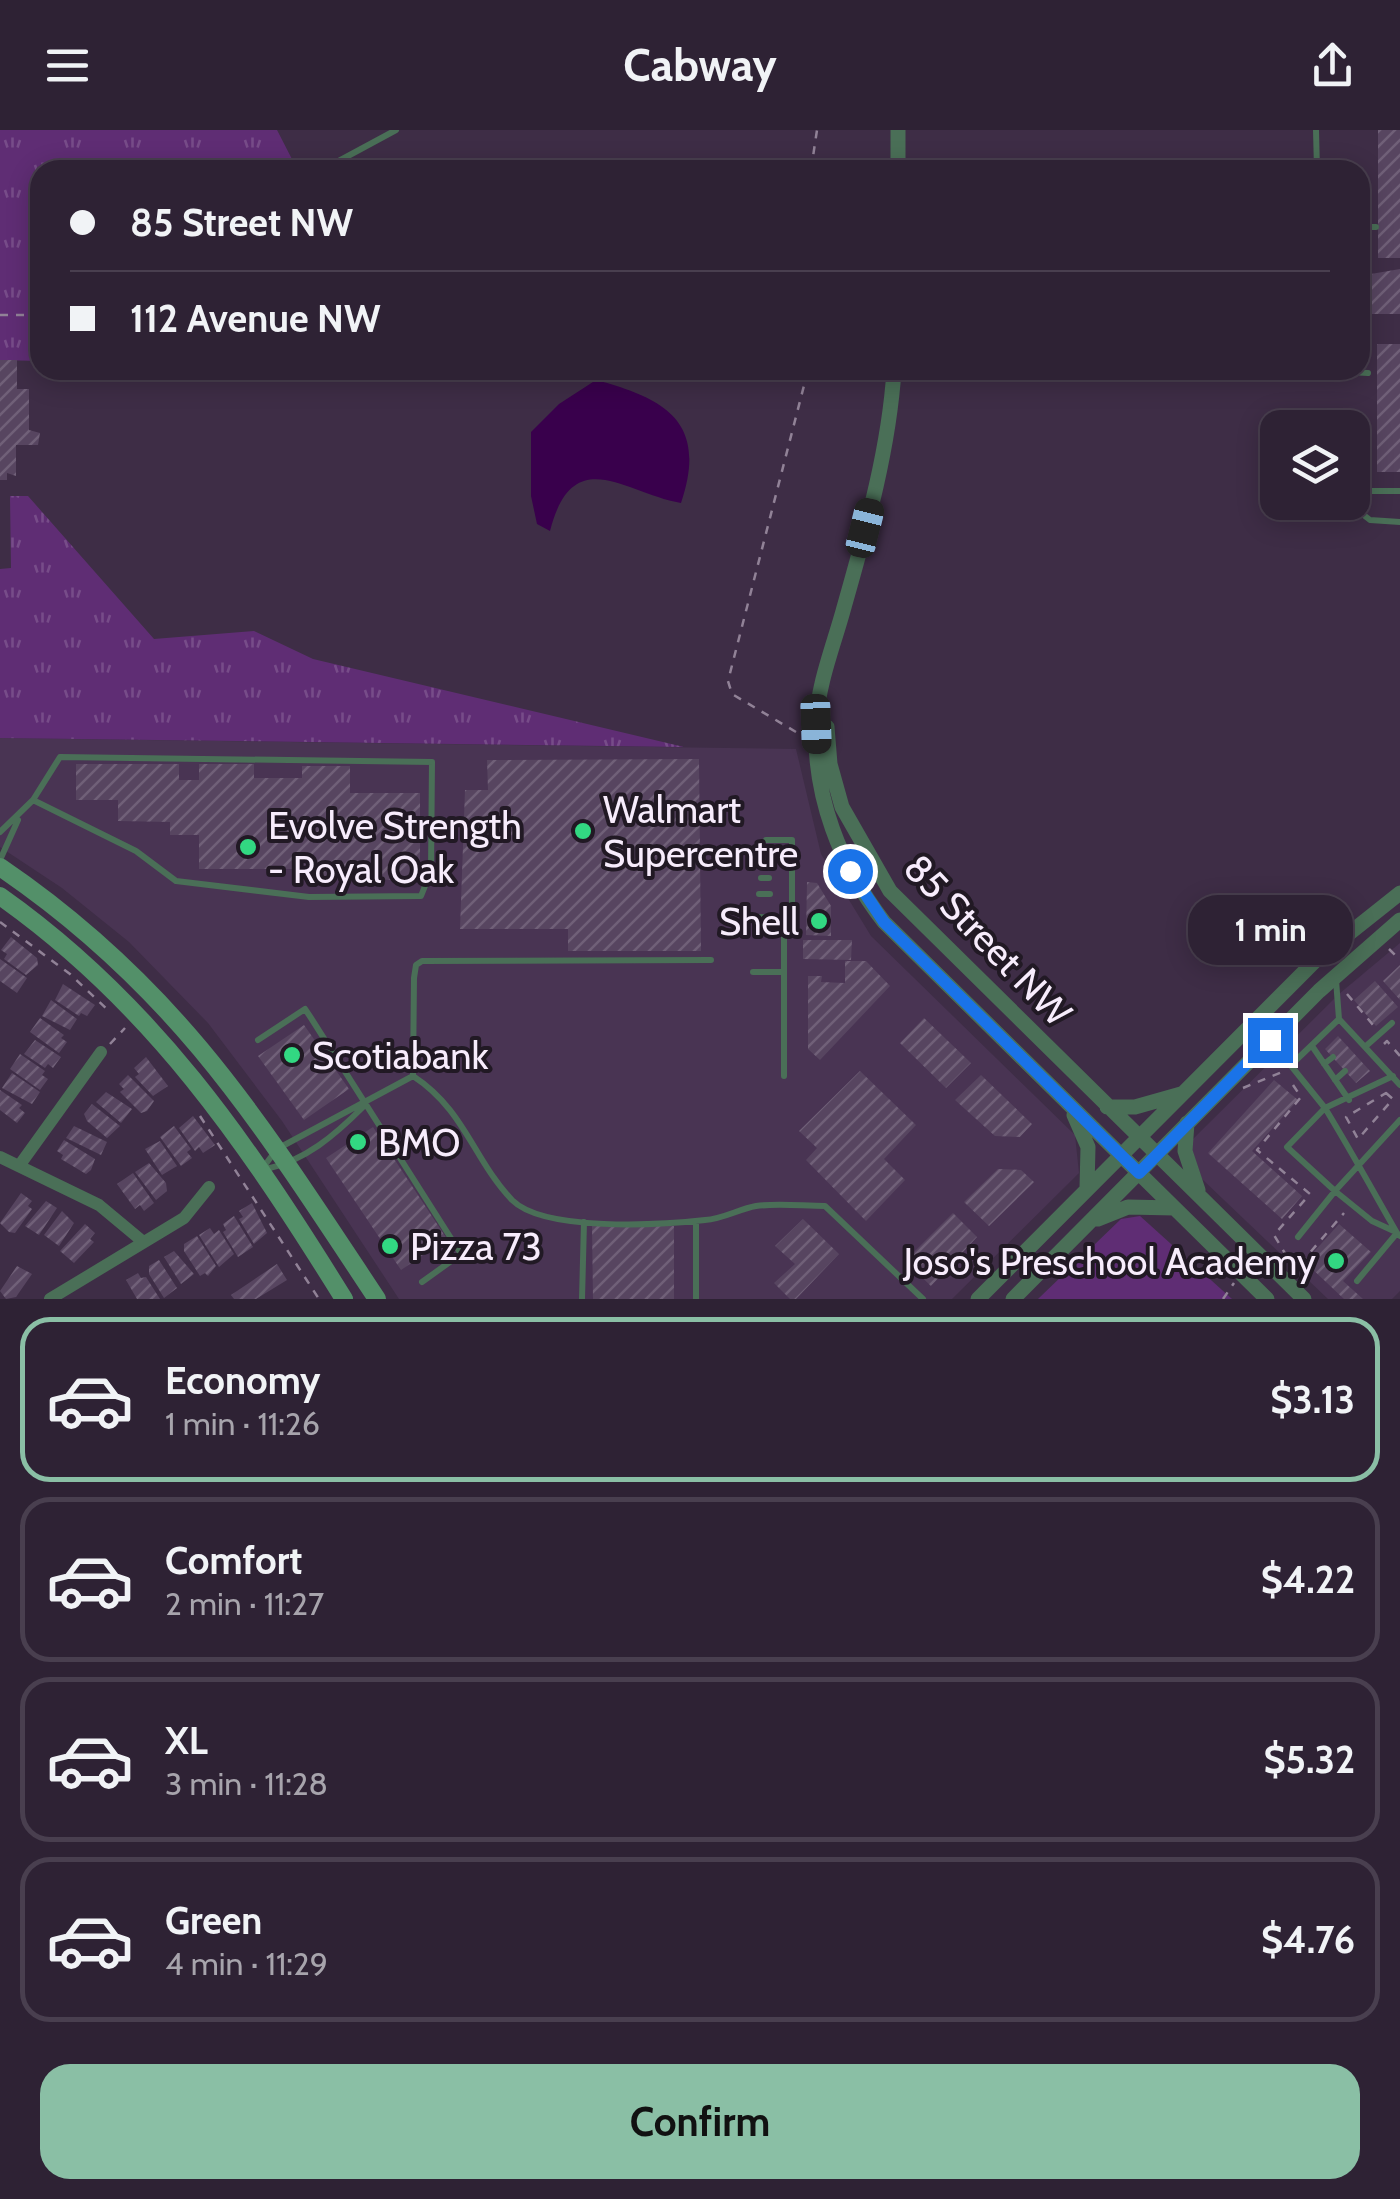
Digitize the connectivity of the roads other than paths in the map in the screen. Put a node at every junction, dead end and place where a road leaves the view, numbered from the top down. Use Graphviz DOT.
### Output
graph roads {
  1 [pos="396,130"];
  2 [pos="898,130"];
  3 [pos="1316,130"];
  4 [pos="340,160"];
  5 [pos="898,160"];
  6 [pos="1317,160"];
  7 [pos="1370,227"];
  8 [pos="1376,227"];
  9 [pos="892,380"];
  10 [pos="1370,491"];
  11 [pos="1400,491"];
  12 [pos="1370,520"];
  13 [pos="1400,522"];
  14 [pos="834,643"];
  15 [pos="33,800"];
  16 [pos="18,819"];
  17 [pos="0,832"];
  18 [pos="766,840"];
  19 [pos="0,864"];
  20 [pos="1400,893"];
  21 [pos="759,894"];
  22 [pos="770,894"];
  23 [pos="0,896"];
  24 [pos="757,917"];
  25 [pos="784,918"];
  26 [pos="1400,920"];
  27 [pos="711,960"];
  28 [pos="753,972"];
  29 [pos="784,972"];
  30 [pos="1339,982"];
  31 [pos="1339,1019"];
  32 [pos="1392,1023"];
  33 [pos="1356,1036"];
  34 [pos="258,1040"];
  35 [pos="1270,1040"];
  36 [pos="1347,1045"];
  37 [pos="1312,1046"];
  38 [pos="1367,1047"];
  39 [pos="101,1052"];
  40 [pos="1333,1057"];
  41 [pos="1358,1058"];
  42 [pos="1292,1064"];
  43 [pos="1324,1064"];
  44 [pos="1345,1071"];
  45 [pos="414,1076"];
  46 [pos="784,1076"];
  47 [pos="1393,1076"];
  48 [pos="1335,1080"];
  49 [pos="1400,1085"];
  50 [pos="1181,1094"];
  51 [pos="1349,1100"];
  52 [pos="368,1103"];
  53 [pos="1107,1107"];
  54 [pos="1325,1108"];
  55 [pos="1074,1110"];
  56 [pos="1400,1120"];
  57 [pos="1187,1123"];
  58 [pos="1139,1137"];
  59 [pos="1122,1155"];
  60 [pos="1157,1155"];
  61 [pos="0,1157"];
  62 [pos="282,1157"];
  63 [pos="1358,1165"];
  64 [pos="19,1166"];
  65 [pos="261,1170"];
  66 [pos="1139,1173"];
  67 [pos="209,1187"];
  68 [pos="1087,1188"];
  69 [pos="1335,1191"];
  70 [pos="1202,1198"];
  71 [pos="1174,1208"];
  72 [pos="696,1220"];
  73 [pos="584,1222"];
  74 [pos="1090,1222"];
  75 [pos="1399,1233"];
  76 [pos="1298,1237"];
  77 [pos="142,1240"];
  78 [pos="422,1282"];
  79 [pos="1357,1282"];
  80 [pos="50,1299"];
  81 [pos="344,1299"];
  82 [pos="376,1299"];
  83 [pos="582,1299"];
  84 [pos="696,1299"];
  85 [pos="923,1299"];
  86 [pos="978,1299"];
  87 [pos="1013,1299"];
  88 [pos="1267,1299"];
  89 [pos="1304,1299"];
  1 -- 4 [label="lane"];
  2 -- 5 [label="street"];
  3 -- 6 [label="lane"];
  7 -- 8 [label="lane"];
  9 -- 14 [label="street, 85 Street NW"];
  10 -- 11 [label="lane"];
  12 -- 13 [label="lane"];
  14 -- 53 [label="street, 85 Street NW"];
  14 -- 55 [label="street, 85 Street NW"];
  15 -- 15 [label="lane"];
  15 -- 16 [label="lane"];
  16 -- 17 [label="lane"];
  16 -- 19 [label="lane"];
  18 -- 25 [label="lane"];
  19 -- 62 [label="main road"];
  20 -- 50 [label="street"];
  21 -- 22 [label="lane"];
  23 -- 65 [label="main road"];
  24 -- 25 [label="lane"];
  25 -- 29 [label="lane"];
  26 -- 30 [label="street"];
  27 -- 45 [label="lane"];
  28 -- 29 [label="lane"];
  29 -- 46 [label="lane"];
  30 -- 31 [label="lane"];
  30 -- 35 [label="street"];
  31 -- 33 [label="lane"];
  31 -- 37 [label="lane"];
  32 -- 38 [label="lane"];
  33 -- 36 [label="lane"];
  33 -- 38 [label="lane"];
  34 -- 52 [label="lane"];
  35 -- 42 [label="lane"];
  35 -- 57 [label="street"];
  37 -- 42 [label="lane"];
  37 -- 43 [label="lane"];
  38 -- 41 [label="lane"];
  38 -- 47 [label="lane"];
  39 -- 64 [label="street"];
  40 -- 43 [label="lane"];
  42 -- 54 [label="lane"];
  43 -- 48 [label="lane"];
  44 -- 48 [label="lane"];
  45 -- 52 [label="lane"];
  45 -- 73 [label="lane"];
  47 -- 49 [label="lane"];
  47 -- 51 [label="lane"];
  48 -- 51 [label="lane"];
  50 -- 53 [label="street"];
  50 -- 58 [label="street"];
  51 -- 54 [label="lane"];
  52 -- 62 [label="lane"];
  52 -- 62 [label="lane"];
  52 -- 78 [label="lane"];
  53 -- 58 [label="street, 85 Street NW"];
  54 -- 63 [label="lane"];
  54 -- 69 [label="lane"];
  55 -- 59 [label="street, 85 Street NW"];
  55 -- 68 [label="street"];
  56 -- 63 [label="lane"];
  57 -- 60 [label="street"];
  57 -- 70 [label="street"];
  58 -- 59 [label="street"];
  58 -- 60 [label="street, 85 Street NW"];
  59 -- 66 [label="street, 85 Street NW"];
  59 -- 68 [label="street"];
  60 -- 66 [label="street"];
  60 -- 70 [label="street, 85 Street NW"];
  61 -- 64 [label="street"];
  62 -- 65 [label="lane"];
  62 -- 65 [label="lane"];
  62 -- 82 [label="main road"];
  63 -- 69 [label="lane"];
  63 -- 75 [label="lane"];
  64 -- 77 [label="street"];
  65 -- 81 [label="main road"];
  66 -- 71 [label="street, 85 Street NW"];
  66 -- 74 [label="street"];
  67 -- 77 [label="street"];
  68 -- 86 [label="street"];
  69 -- 75 [label="lane"];
  69 -- 76 [label="lane"];
  70 -- 89 [label="street, 85 Street NW"];
  71 -- 74 [label="street"];
  71 -- 88 [label="street, 85 Street NW"];
  72 -- 73 [label="lane"];
  72 -- 84 [label="lane"];
  72 -- 85 [label="lane"];
  73 -- 83 [label="lane"];
  74 -- 87 [label="street"];
  75 -- 79 [label="lane"];
  77 -- 80 [label="street"];
}
